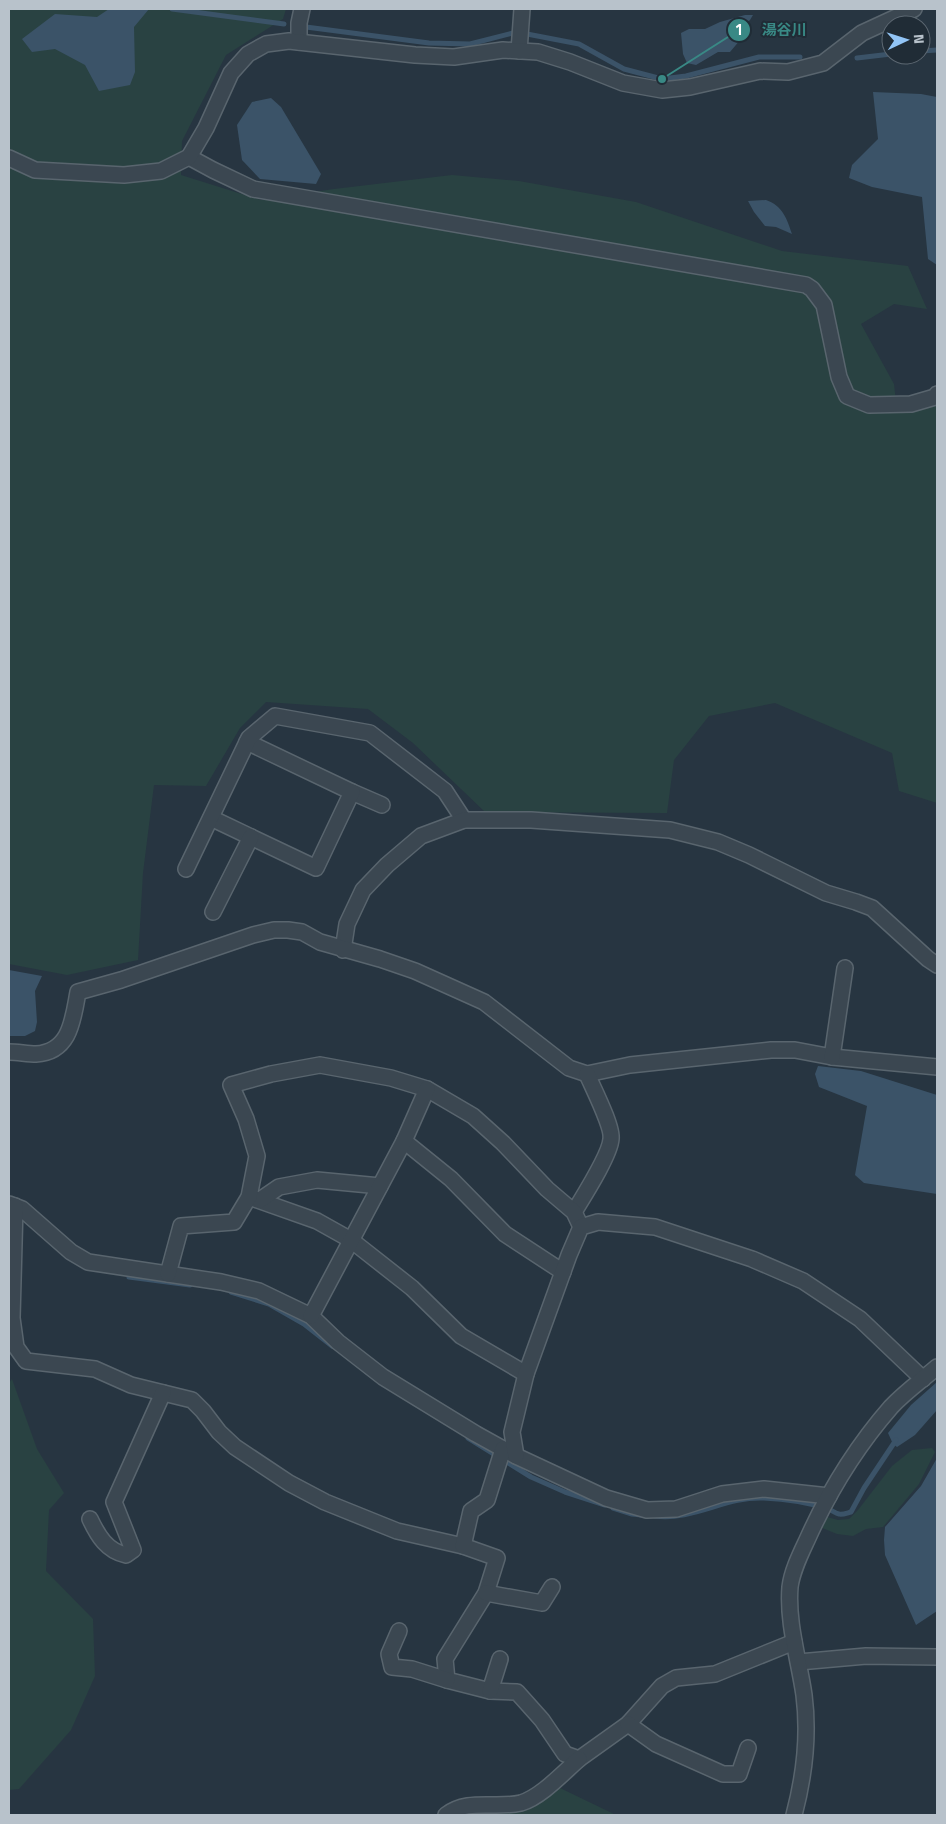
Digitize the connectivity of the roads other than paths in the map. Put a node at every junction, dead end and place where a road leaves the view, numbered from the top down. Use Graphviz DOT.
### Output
graph roads {
  1 [pos="302,9"];
  2 [pos="522,9"];
  3 [pos="914,9"];
  4 [pos="299,42"];
  5 [pos="519,51"];
  6 [pos="189,157"];
  7 [pos="9,158"];
  8 [pos="937,394"];
  9 [pos="247,742"];
  10 [pos="352,792"];
  11 [pos="382,805"];
  12 [pos="211,818"];
  13 [pos="464,820"];
  14 [pos="251,837"];
  15 [pos="186,869"];
  16 [pos="213,912"];
  17 [pos="343,950"];
  18 [pos="937,965"];
  19 [pos="845,968"];
  20 [pos="9,1052"];
  21 [pos="832,1057"];
  22 [pos="937,1067"];
  23 [pos="587,1074"];
  24 [pos="427,1089"];
  25 [pos="404,1141"];
  26 [pos="380,1186"];
  27 [pos="255,1199"];
  28 [pos="12,1205"];
  29 [pos="574,1212"];
  30 [pos="581,1227"];
  31 [pos="351,1240"];
  32 [pos="563,1272"];
  33 [pos="168,1274"];
  34 [pos="311,1316"];
  35 [pos="937,1367"];
  36 [pos="526,1374"];
  37 [pos="923,1379"];
  38 [pos="163,1393"];
  39 [pos="510,1452"];
  40 [pos="829,1496"];
  41 [pos="90,1520"];
  42 [pos="464,1546"];
  43 [pos="552,1587"];
  44 [pos="486,1593"];
  45 [pos="399,1631"];
  46 [pos="794,1642"];
  47 [pos="937,1657"];
  48 [pos="500,1659"];
  49 [pos="799,1662"];
  50 [pos="447,1680"];
  51 [pos="490,1691"];
  52 [pos="628,1724"];
  53 [pos="748,1748"];
  54 [pos="579,1759"];
  55 [pos="446,1815"];
  56 [pos="794,1815"];
  1 -- 4 [label="street"];
  2 -- 5 [label="street"];
  3 -- 5 [label="street"];
  4 -- 5 [label="street"];
  4 -- 6 [label="street"];
  6 -- 7 [label="street"];
  6 -- 8 [label="street"];
  9 -- 10 [label="street"];
  9 -- 12 [label="street"];
  9 -- 13 [label="street"];
  10 -- 11 [label="street"];
  10 -- 14 [label="street"];
  12 -- 14 [label="street"];
  12 -- 15 [label="street"];
  13 -- 17 [label="street"];
  13 -- 18 [label="street"];
  14 -- 16 [label="street"];
  17 -- 20 [label="street"];
  17 -- 23 [label="street"];
  19 -- 21 [label="street"];
  21 -- 22 [label="street"];
  21 -- 23 [label="street"];
  23 -- 29 [label="street"];
  24 -- 25 [label="street"];
  24 -- 27 [label="street"];
  24 -- 29 [label="street"];
  25 -- 26 [label="street"];
  25 -- 32 [label="street"];
  26 -- 27 [label="street"];
  26 -- 31 [label="street"];
  27 -- 31 [label="street"];
  27 -- 33 [label="street"];
  28 -- 33 [label="street"];
  28 -- 38 [label="street"];
  29 -- 30 [label="street"];
  30 -- 32 [label="street"];
  30 -- 37 [label="street"];
  31 -- 34 [label="street"];
  31 -- 36 [label="street"];
  32 -- 36 [label="street"];
  33 -- 34 [label="street"];
  34 -- 39 [label="street"];
  35 -- 37 [label="street"];
  36 -- 39 [label="street"];
  37 -- 40 [label="street"];
  38 -- 41 [label="street"];
  38 -- 42 [label="street"];
  39 -- 40 [label="street"];
  39 -- 42 [label="street"];
  40 -- 46 [label="street"];
  42 -- 44 [label="street"];
  43 -- 44 [label="street"];
  44 -- 50 [label="street"];
  45 -- 50 [label="street"];
  46 -- 49 [label="street"];
  46 -- 52 [label="street"];
  47 -- 49 [label="street"];
  48 -- 51 [label="street"];
  49 -- 56 [label="street"];
  50 -- 51 [label="street"];
  51 -- 54 [label="street"];
  52 -- 53 [label="street"];
  52 -- 54 [label="street"];
  54 -- 55 [label="street"];
}
